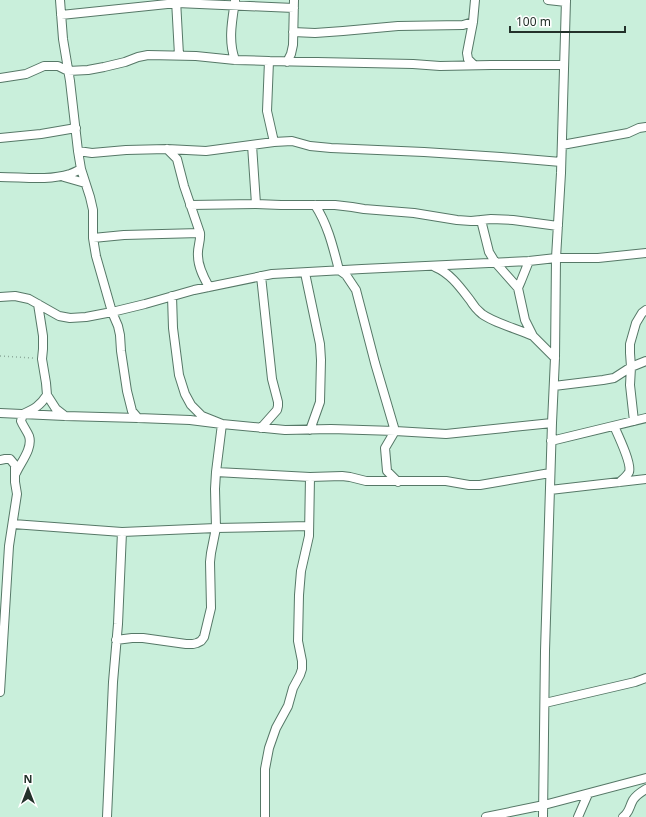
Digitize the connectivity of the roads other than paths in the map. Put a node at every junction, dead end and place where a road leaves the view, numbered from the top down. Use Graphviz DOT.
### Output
graph roads {
  1 [pos="60,0"];
  2 [pos="475,0"];
  3 [pos="548,0"];
  4 [pos="176,1"];
  5 [pos="566,1"];
  6 [pos="235,2"];
  7 [pos="294,4"];
  8 [pos="61,15"];
  9 [pos="474,22"];
  10 [pos="463,25"];
  11 [pos="293,32"];
  12 [pos="471,34"];
  13 [pos="179,55"];
  14 [pos="235,60"];
  15 [pos="269,62"];
  16 [pos="287,62"];
  17 [pos="564,64"];
  18 [pos="474,65"];
  19 [pos="68,71"];
  20 [pos="0,78"];
  21 [pos="646,127"];
  22 [pos="76,128"];
  23 [pos="0,138"];
  24 [pos="274,142"];
  25 [pos="252,145"];
  26 [pos="562,145"];
  27 [pos="167,149"];
  28 [pos="78,151"];
  29 [pos="561,162"];
  30 [pos="81,169"];
  31 [pos="61,176"];
  32 [pos="0,177"];
  33 [pos="85,183"];
  34 [pos="256,204"];
  35 [pos="190,205"];
  36 [pos="315,205"];
  37 [pos="481,220"];
  38 [pos="558,226"];
  39 [pos="200,233"];
  40 [pos="93,238"];
  41 [pos="646,253"];
  42 [pos="556,258"];
  43 [pos="528,261"];
  44 [pos="495,262"];
  45 [pos="434,266"];
  46 [pos="339,270"];
  47 [pos="305,273"];
  48 [pos="261,276"];
  49 [pos="209,287"];
  50 [pos="518,288"];
  51 [pos="172,296"];
  52 [pos="0,297"];
  53 [pos="38,304"];
  54 [pos="646,310"];
  55 [pos="112,312"];
  56 [pos="533,336"];
  57 [pos="555,358"];
  58 [pos="646,361"];
  59 [pos="631,367"];
  60 [pos="554,386"];
  61 [pos="47,395"];
  62 [pos="0,413"];
  63 [pos="23,414"];
  64 [pos="129,414"];
  65 [pos="65,416"];
  66 [pos="646,418"];
  67 [pos="634,421"];
  68 [pos="552,423"];
  69 [pos="222,424"];
  70 [pos="614,426"];
  71 [pos="261,428"];
  72 [pos="310,430"];
  73 [pos="395,431"];
  74 [pos="551,441"];
  75 [pos="0,460"];
  76 [pos="216,472"];
  77 [pos="16,473"];
  78 [pos="550,473"];
  79 [pos="310,477"];
  80 [pos="646,479"];
  81 [pos="398,482"];
  82 [pos="620,482"];
  83 [pos="550,490"];
  84 [pos="13,524"];
  85 [pos="309,526"];
  86 [pos="216,528"];
  87 [pos="122,532"];
  88 [pos="9,546"];
  89 [pos="0,547"];
  90 [pos="3,586"];
  91 [pos="116,640"];
  92 [pos="0,671"];
  93 [pos="646,678"];
  94 [pos="0,692"];
  95 [pos="544,703"];
  96 [pos="646,778"];
  97 [pos="646,789"];
  98 [pos="588,794"];
  99 [pos="544,805"];
  100 [pos="107,817"];
  101 [pos="265,817"];
  102 [pos="486,817"];
  103 [pos="543,817"];
  104 [pos="578,817"];
  105 [pos="623,817"];
  1 -- 8 [label="street"];
  2 -- 9 [label="street"];
  3 -- 5 [label="street"];
  4 -- 6 [label="street"];
  4 -- 8 [label="street"];
  4 -- 13 [label="street"];
  5 -- 17 [label="street"];
  6 -- 7 [label="street"];
  6 -- 14 [label="street"];
  7 -- 11 [label="street"];
  8 -- 19 [label="street"];
  9 -- 10 [label="street"];
  9 -- 12 [label="street"];
  10 -- 11 [label="street"];
  10 -- 12 [label="street"];
  11 -- 16 [label="street"];
  12 -- 18 [label="street"];
  13 -- 14 [label="street"];
  13 -- 19 [label="street"];
  14 -- 15 [label="street"];
  15 -- 16 [label="street"];
  15 -- 24 [label="street"];
  16 -- 18 [label="street"];
  17 -- 18 [label="street"];
  17 -- 26 [label="street"];
  19 -- 20 [label="street"];
  19 -- 22 [label="street"];
  21 -- 26 [label="street"];
  22 -- 23 [label="street"];
  22 -- 28 [label="street"];
  24 -- 25 [label="street"];
  24 -- 29 [label="street"];
  25 -- 27 [label="street"];
  25 -- 34 [label="street"];
  26 -- 29 [label="street"];
  27 -- 28 [label="street"];
  27 -- 35 [label="street"];
  28 -- 30 [label="street"];
  29 -- 38 [label="street"];
  30 -- 31 [label="street"];
  30 -- 33 [label="street"];
  31 -- 32 [label="street"];
  31 -- 33 [label="street"];
  33 -- 40 [label="street"];
  34 -- 35 [label="street"];
  34 -- 36 [label="street"];
  35 -- 39 [label="street"];
  36 -- 37 [label="street"];
  36 -- 46 [label="street"];
  37 -- 38 [label="street"];
  37 -- 44 [label="street"];
  38 -- 42 [label="street"];
  39 -- 40 [label="street"];
  39 -- 49 [label="street"];
  40 -- 55 [label="street"];
  41 -- 42 [label="street"];
  42 -- 43 [label="street"];
  42 -- 57 [label="street"];
  43 -- 44 [label="street"];
  43 -- 50 [label="street"];
  44 -- 45 [label="street"];
  44 -- 50 [label="street"];
  45 -- 46 [label="street"];
  45 -- 56 [label="street"];
  46 -- 47 [label="street"];
  46 -- 73 [label="street"];
  47 -- 48 [label="street"];
  47 -- 72 [label="street"];
  48 -- 49 [label="street"];
  48 -- 71 [label="street"];
  49 -- 51 [label="street"];
  50 -- 56 [label="street"];
  51 -- 55 [label="street"];
  51 -- 69 [label="street"];
  52 -- 53 [label="street"];
  53 -- 55 [label="street"];
  53 -- 61 [label="street"];
  54 -- 59 [label="street"];
  55 -- 64 [label="street"];
  56 -- 57 [label="street"];
  57 -- 60 [label="street"];
  58 -- 59 [label="street"];
  59 -- 60 [label="street"];
  59 -- 67 [label="street"];
  60 -- 68 [label="street"];
  61 -- 63 [label="street"];
  61 -- 65 [label="street"];
  62 -- 63 [label="street"];
  63 -- 65 [label="street"];
  63 -- 77 [label="street"];
  64 -- 65 [label="street"];
  64 -- 69 [label="street"];
  66 -- 67 [label="street"];
  67 -- 70 [label="street"];
  68 -- 73 [label="street"];
  68 -- 74 [label="street"];
  69 -- 71 [label="street"];
  69 -- 76 [label="street"];
  70 -- 74 [label="street"];
  70 -- 82 [label="street"];
  71 -- 72 [label="street"];
  72 -- 73 [label="street"];
  73 -- 81 [label="street"];
  74 -- 78 [label="street"];
  75 -- 77 [label="street"];
  76 -- 79 [label="street"];
  76 -- 86 [label="street"];
  77 -- 84 [label="street"];
  78 -- 81 [label="street"];
  78 -- 83 [label="street"];
  79 -- 81 [label="street"];
  79 -- 85 [label="street"];
  80 -- 82 [label="street"];
  82 -- 83 [label="street"];
  83 -- 95 [label="street"];
  84 -- 87 [label="street"];
  84 -- 88 [label="street"];
  85 -- 86 [label="street"];
  85 -- 101 [label="street"];
  86 -- 87 [label="street"];
  86 -- 91 [label="street"];
  87 -- 91 [label="street"];
  88 -- 89 [label="street"];
  88 -- 90 [label="street"];
  90 -- 92 [label="street"];
  91 -- 100 [label="street"];
  92 -- 94 [label="street"];
  93 -- 95 [label="street"];
  95 -- 99 [label="street"];
  96 -- 98 [label="street"];
  97 -- 105 [label="street"];
  98 -- 99 [label="street"];
  98 -- 104 [label="street"];
  99 -- 102 [label="street"];
  99 -- 103 [label="street"];
}
